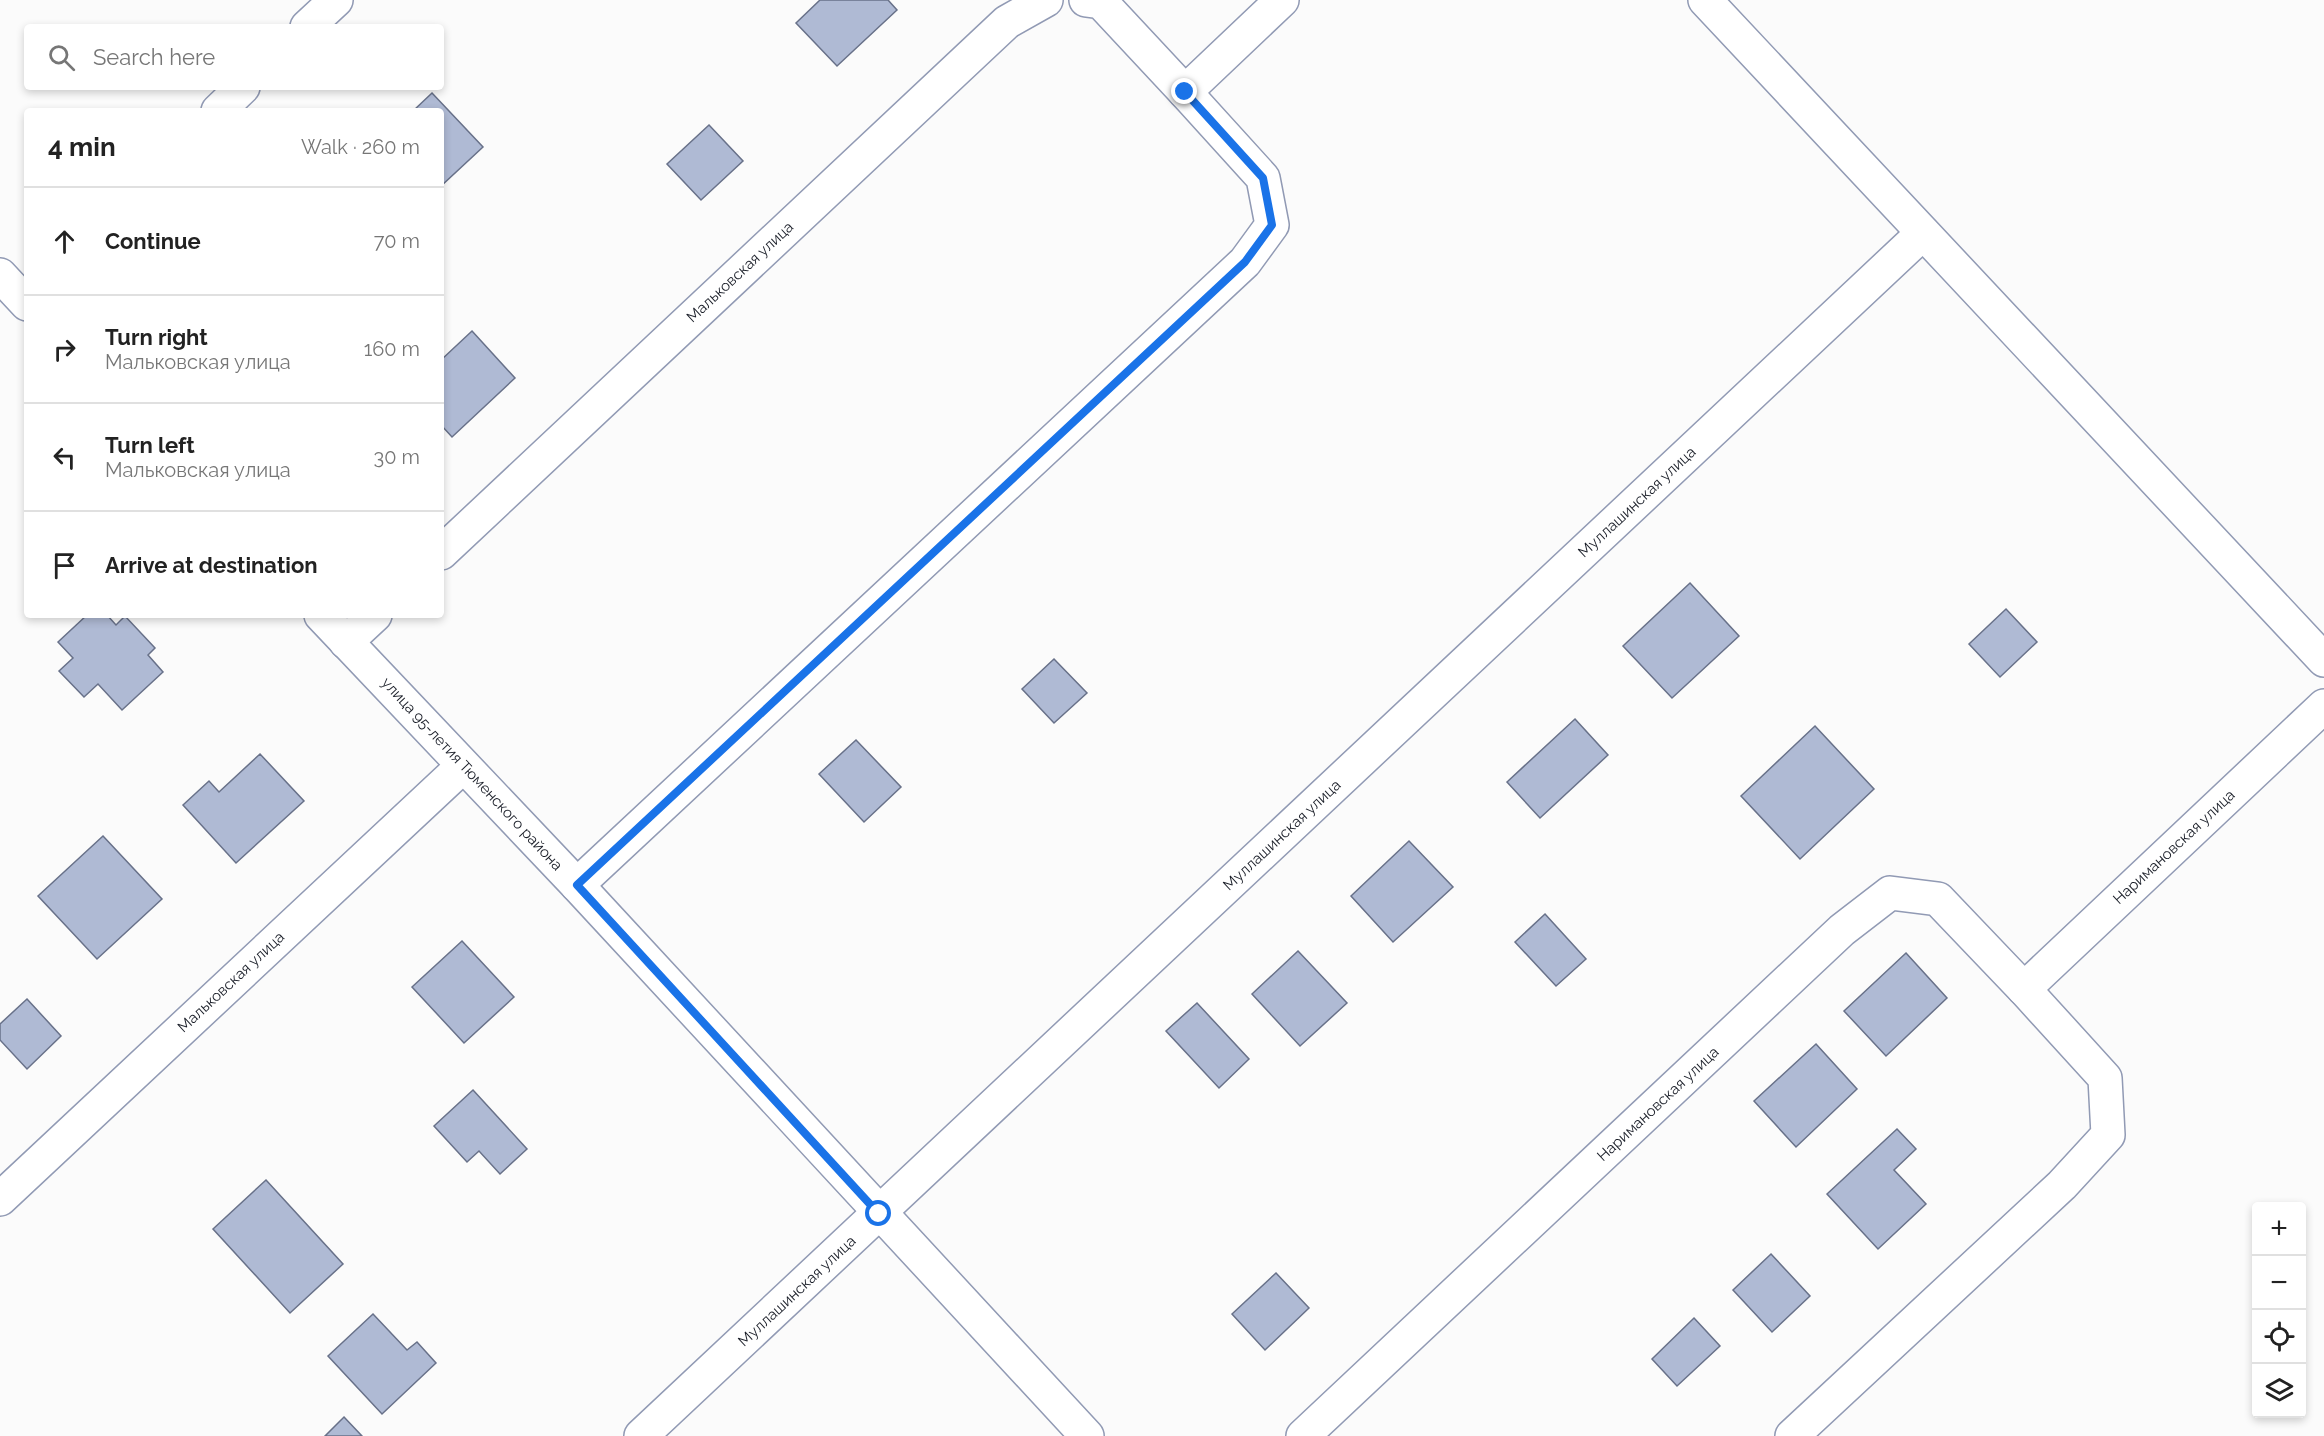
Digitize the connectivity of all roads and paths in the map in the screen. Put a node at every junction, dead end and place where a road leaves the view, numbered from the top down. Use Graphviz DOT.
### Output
graph roads {
  1 [pos="336,0"];
  2 [pos="1046,0"];
  3 [pos="1086,0"];
  4 [pos="1282,0"];
  5 [pos="1705,0"];
  6 [pos="310,24"];
  7 [pos="240,90"];
  8 [pos="1185,92"];
  9 [pos="221,108"];
  10 [pos="1923,233"];
  11 [pos="444,550"];
  12 [pos="324,618"];
  13 [pos="372,618"];
  14 [pos="346,642"];
  15 [pos="2324,660"];
  16 [pos="2324,706"];
  17 [pos="463,766"];
  18 [pos="577,885"];
  19 [pos="2024,989"];
  20 [pos="0,1198"];
  21 [pos="879,1214"];
  22 [pos="641,1436"];
  23 [pos="1087,1436"];
  24 [pos="1303,1436"];
  25 [pos="1792,1436"];
  1 -- 6 [label="street"];
  2 -- 11 [label="street, Мальковская улица"];
  3 -- 8 [label="street"];
  4 -- 8 [label="street"];
  5 -- 10 [label="street"];
  7 -- 9 [label="street"];
  8 -- 18 [label="street"];
  10 -- 15 [label="street"];
  10 -- 21 [label="street, Муллашинская улица"];
  12 -- 14 [label="street, улица 95-летия Тюменского района"];
  13 -- 14 [label="street"];
  14 -- 17 [label="street, улица 95-летия Тюменского района"];
  16 -- 19 [label="street, Наримановская улица"];
  17 -- 18 [label="street, улица 95-летия Тюменского района"];
  17 -- 20 [label="street, Мальковская улица"];
  18 -- 21 [label="street, улица 95-летия Тюменского района"];
  19 -- 24 [label="street, Наримановская улица"];
  19 -- 25 [label="street, Наримановская улица"];
  21 -- 22 [label="street, Муллашинская улица"];
  21 -- 23 [label="street, улица 95-летия Тюменского района"];
}
